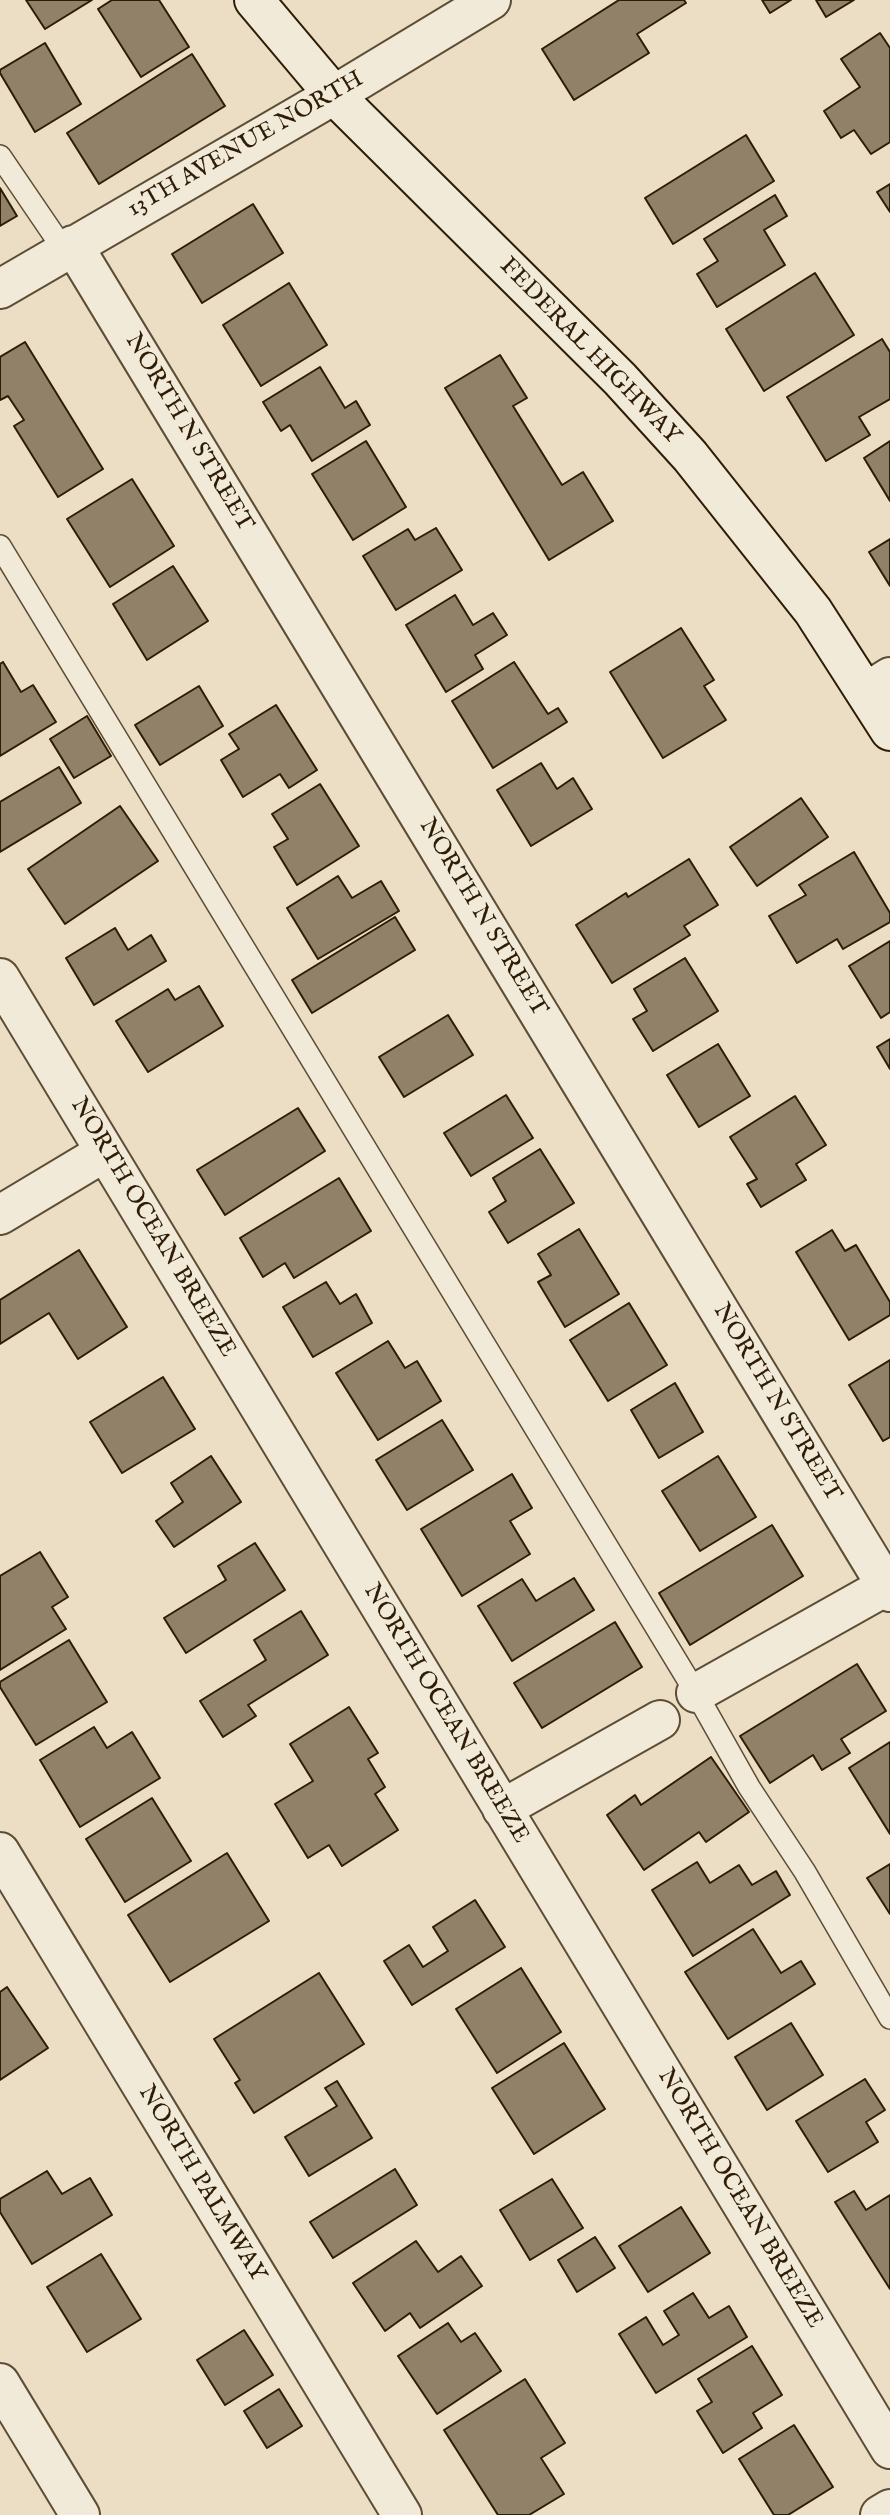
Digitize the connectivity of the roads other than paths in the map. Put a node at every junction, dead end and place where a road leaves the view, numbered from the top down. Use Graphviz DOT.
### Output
graph roads {
  1 [pos="254,0"];
  2 [pos="491,0"];
  3 [pos="334,95"];
  4 [pos="0,156"];
  5 [pos="69,248"];
  6 [pos="0,289"];
  7 [pos="0,546"];
  8 [pos="878,685"];
  9 [pos="890,731"];
  10 [pos="0,978"];
  11 [pos="105,1152"];
  12 [pos="0,1215"];
  13 [pos="889,1588"];
  14 [pos="696,1693"];
  15 [pos="660,1720"];
  16 [pos="502,1809"];
  17 [pos="0,1852"];
  18 [pos="890,2018"];
  19 [pos="0,2383"];
  20 [pos="890,2449"];
  21 [pos="890,2509"];
  22 [pos="80,2515"];
  23 [pos="402,2515"];
  24 [pos="880,2515"];
  1 -- 3 [label="street, FEDERAL HIGHWAY"];
  2 -- 3 [label="street, 13TH AVENUE NORTH"];
  3 -- 5 [label="street, 13TH AVENUE NORTH"];
  3 -- 8 [label="street, FEDERAL HIGHWAY"];
  4 -- 5 [label="lane"];
  5 -- 6 [label="street, 13TH AVENUE NORTH"];
  5 -- 13 [label="street, NORTH N STREET"];
  7 -- 14 [label="lane"];
  8 -- 9 [label="street, FEDERAL HIGHWAY"];
  10 -- 11 [label="street, NORTH OCEAN BREEZE"];
  11 -- 12 [label="street"];
  11 -- 16 [label="street, NORTH OCEAN BREEZE"];
  13 -- 14 [label="street"];
  14 -- 18 [label="lane"];
  15 -- 16 [label="street"];
  16 -- 20 [label="street, NORTH OCEAN BREEZE"];
  17 -- 23 [label="street, NORTH PALMWAY"];
  19 -- 22 [label="street"];
  21 -- 24 [label="street"];
}
